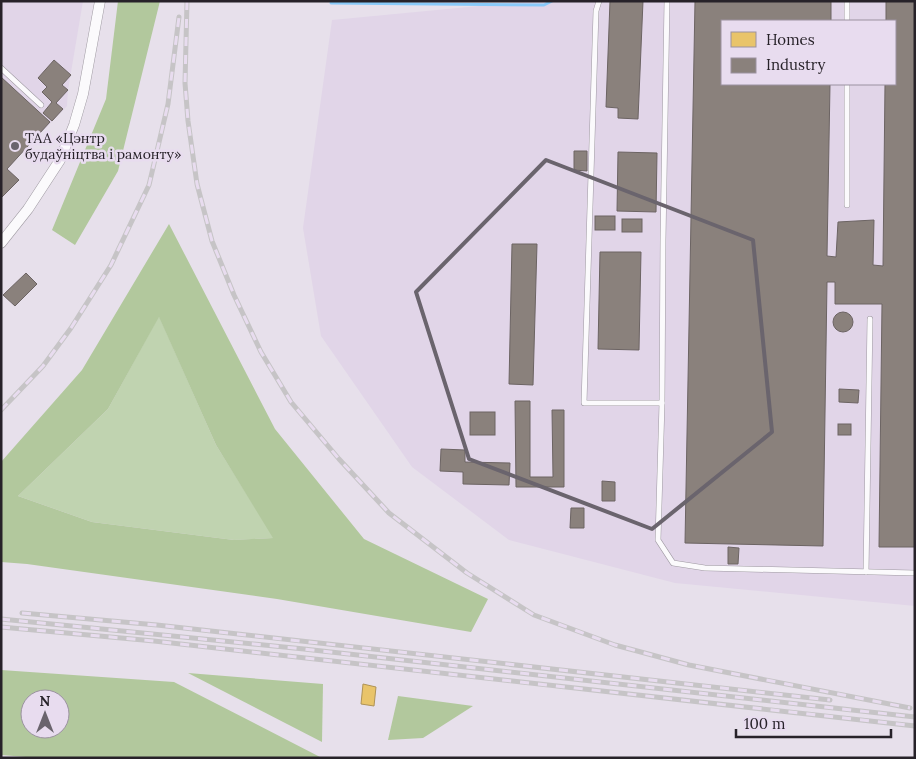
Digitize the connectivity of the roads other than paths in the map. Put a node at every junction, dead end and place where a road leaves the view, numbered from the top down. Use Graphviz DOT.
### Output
graph roads {
  1 [pos="100,1"];
  2 [pos="599,1"];
  3 [pos="667,1"];
  4 [pos="847,1"];
  5 [pos="847,20"];
  6 [pos="1,68"];
  7 [pos="847,85"];
  8 [pos="41,105"];
  9 [pos="847,205"];
  10 [pos="2,240"];
  11 [pos="870,319"];
  12 [pos="662,403"];
  13 [pos="866,572"];
  14 [pos="915,572"];
  1 -- 10 [label="street"];
  2 -- 12 [label="lane"];
  3 -- 12 [label="lane"];
  4 -- 5 [label="lane"];
  6 -- 8 [label="lane"];
  7 -- 9 [label="lane"];
  11 -- 13 [label="lane"];
  12 -- 13 [label="lane"];
  13 -- 14 [label="lane"];
}
